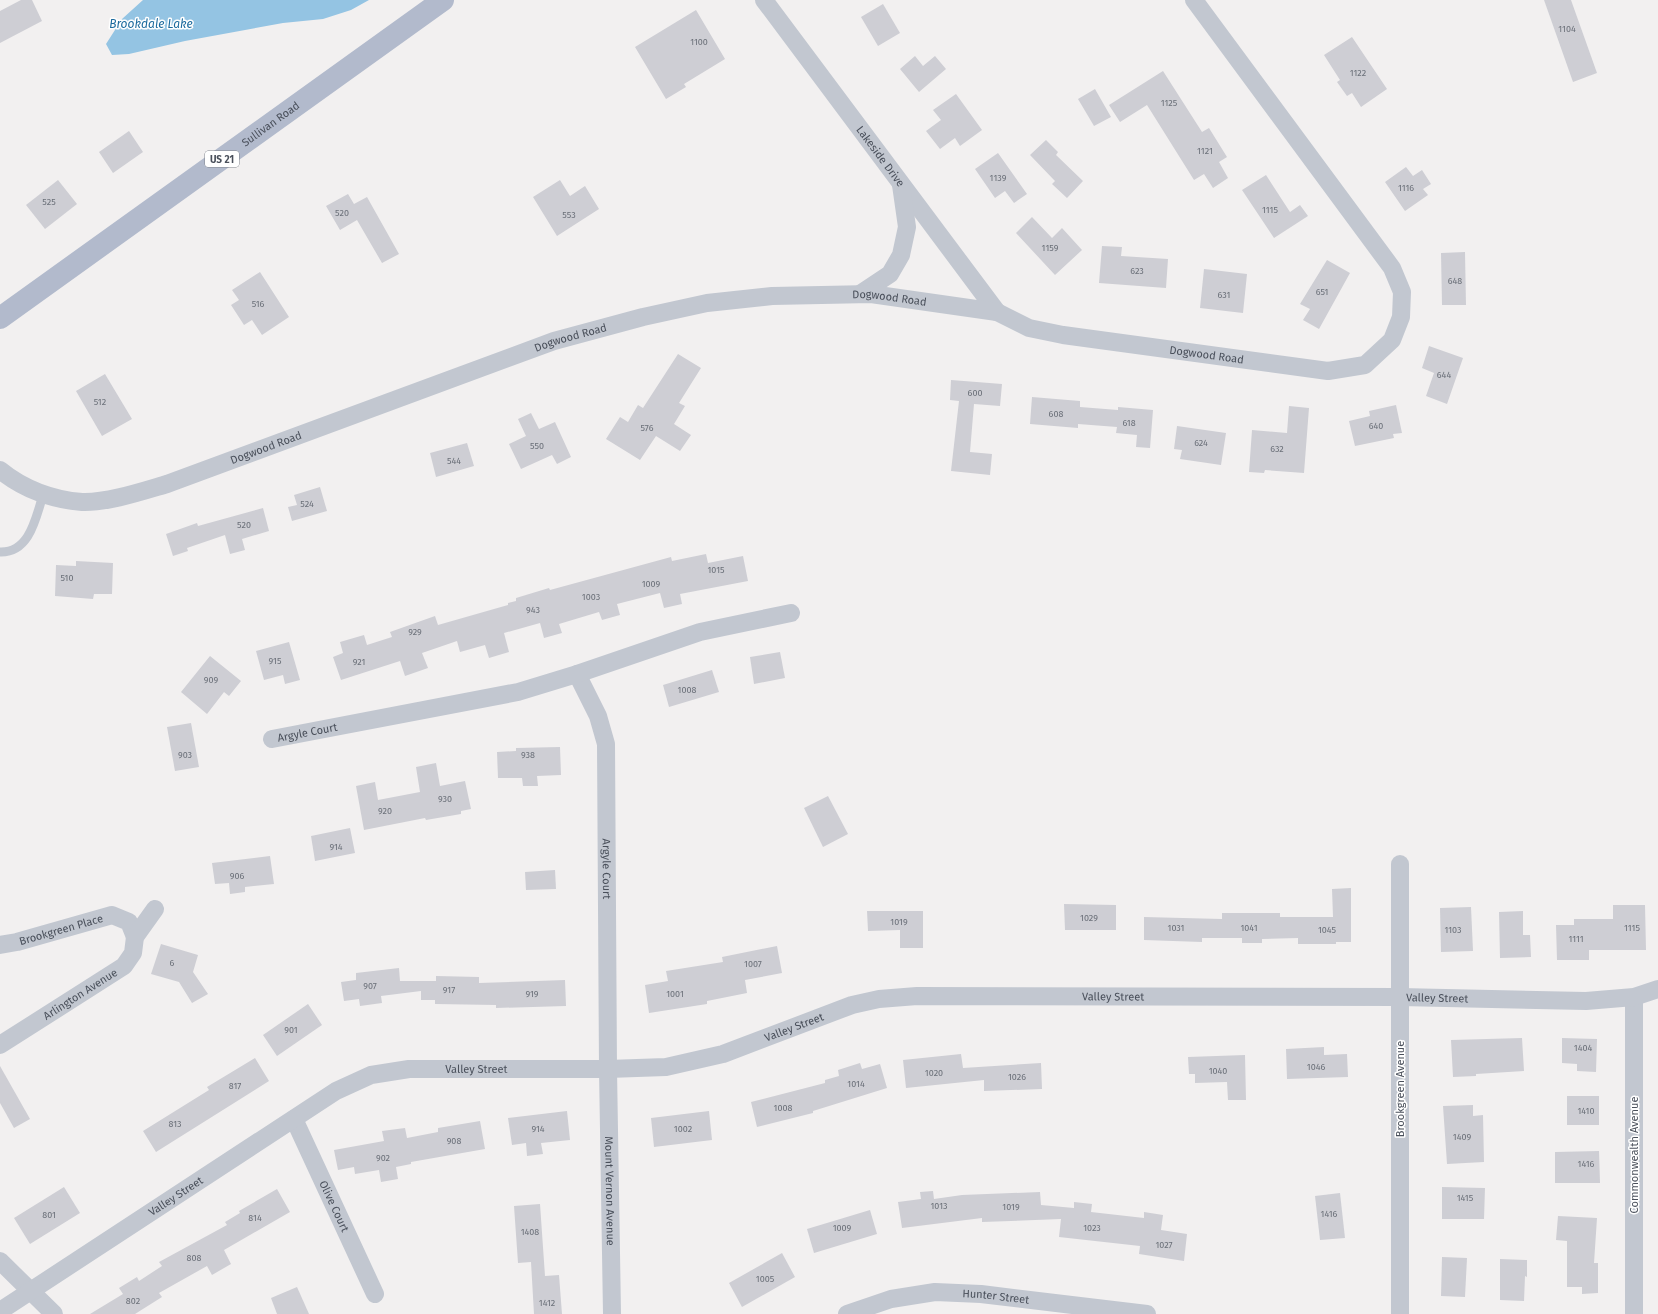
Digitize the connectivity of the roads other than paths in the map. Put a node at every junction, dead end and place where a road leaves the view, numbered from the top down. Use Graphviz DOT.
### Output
graph roads {
  1 [pos="443,0"];
  2 [pos="764,0"];
  3 [pos="1194,0"];
  4 [pos="901,184"];
  5 [pos="860,294"];
  6 [pos="997,312"];
  7 [pos="0,318"];
  8 [pos="0,470"];
  9 [pos="43,495"];
  10 [pos="0,552"];
  11 [pos="791,613"];
  12 [pos="577,674"];
  13 [pos="272,739"];
  14 [pos="1400,864"];
  15 [pos="155,909"];
  16 [pos="135,937"];
  17 [pos="0,945"];
  18 [pos="1658,989"];
  19 [pos="1400,997"];
  20 [pos="1634,997"];
  21 [pos="0,1045"];
  22 [pos="608,1069"];
  23 [pos="294,1119"];
  24 [pos="0,1261"];
  25 [pos="30,1290"];
  26 [pos="375,1294"];
  27 [pos="893,1306"];
  28 [pos="0,1311"];
  29 [pos="54,1314"];
  30 [pos="612,1314"];
  31 [pos="847,1314"];
  32 [pos="1147,1314"];
  33 [pos="1400,1314"];
  34 [pos="1634,1314"];
  1 -- 7 [label="main road, Sullivan Road / US 21"];
  2 -- 4 [label="street, Lakeside Drive"];
  3 -- 6 [label="street, Dogwood Road"];
  4 -- 5 [label="street"];
  4 -- 6 [label="street, Lakeside Drive"];
  5 -- 6 [label="street, Dogwood Road"];
  5 -- 9 [label="street, Dogwood Road"];
  8 -- 9 [label="street, Dogwood Road"];
  9 -- 10 [label="lane"];
  11 -- 12 [label="street, Argyle Court"];
  12 -- 13 [label="street, Argyle Court"];
  12 -- 22 [label="street, Argyle Court"];
  14 -- 19 [label="street, Brookgreen Avenue"];
  15 -- 16 [label="street, Arlington Avenue"];
  16 -- 17 [label="street, Brookgreen Place"];
  16 -- 21 [label="street, Arlington Avenue"];
  18 -- 20 [label="street, Valley Street"];
  19 -- 20 [label="street, Valley Street"];
  19 -- 22 [label="street, Valley Street"];
  19 -- 33 [label="street, Brookgreen Avenue"];
  20 -- 34 [label="street, Commonwealth Avenue"];
  22 -- 23 [label="street, Valley Street"];
  22 -- 30 [label="street, Mount Vernon Avenue"];
  23 -- 25 [label="street, Valley Street"];
  23 -- 26 [label="street, Olive Court"];
  24 -- 25 [label="street"];
  25 -- 28 [label="street, Valley Street"];
  25 -- 29 [label="street"];
  27 -- 31 [label="street, Hunter Street"];
  27 -- 32 [label="street, Hunter Street"];
}
